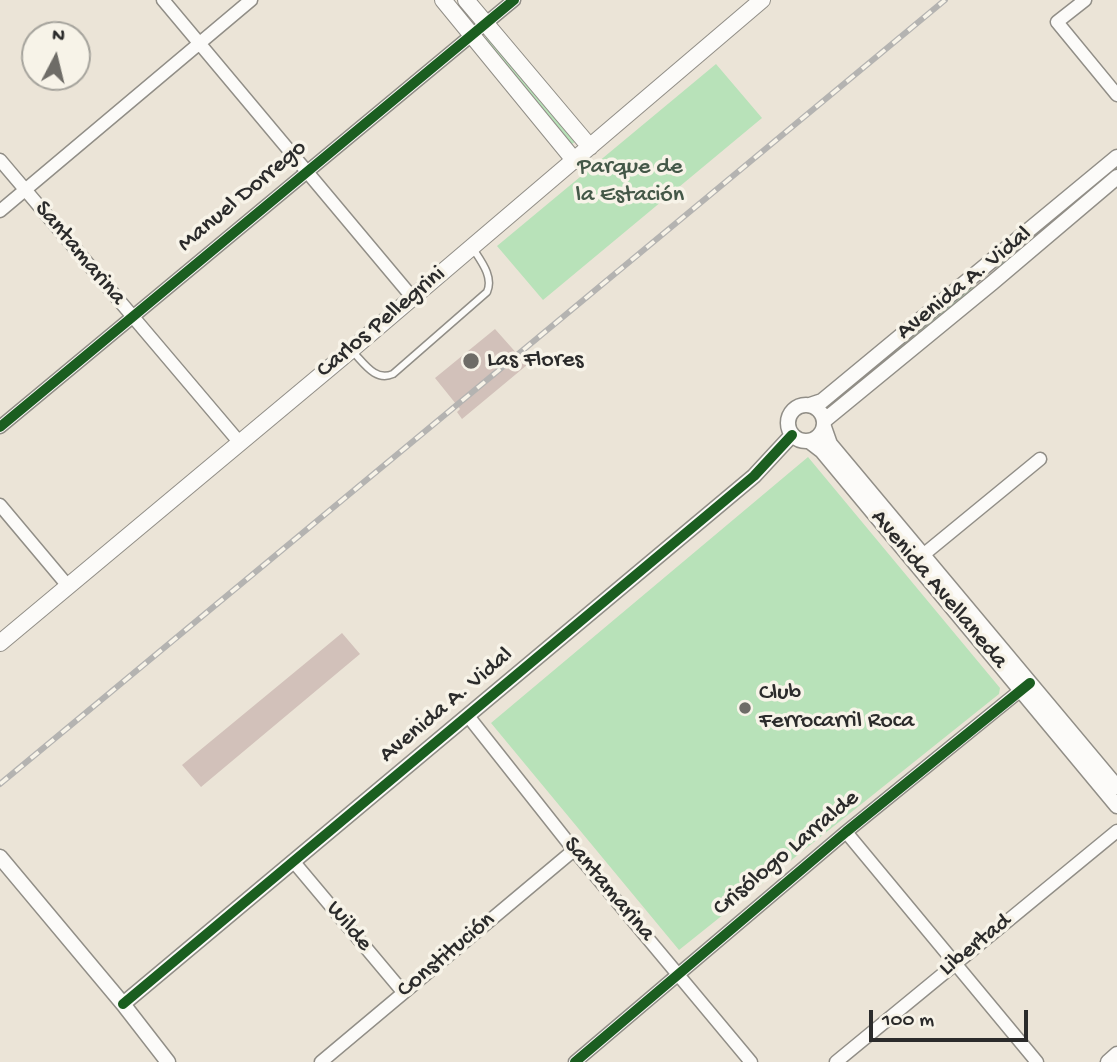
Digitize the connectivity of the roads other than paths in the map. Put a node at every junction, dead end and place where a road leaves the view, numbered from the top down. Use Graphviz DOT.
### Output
graph roads {
  1 [pos="163,0"];
  2 [pos="251,0"];
  3 [pos="443,0"];
  4 [pos="466,0"];
  5 [pos="514,0"];
  6 [pos="1085,0"];
  7 [pos="756,2"];
  8 [pos="486,23"];
  9 [pos="472,35"];
  10 [pos="199,44"];
  11 [pos="1117,95"];
  12 [pos="590,147"];
  13 [pos="1117,158"];
  14 [pos="0,160"];
  15 [pos="575,160"];
  16 [pos="307,172"];
  17 [pos="1117,177"];
  18 [pos="25,190"];
  19 [pos="0,211"];
  20 [pos="472,246"];
  21 [pos="982,271"];
  22 [pos="992,284"];
  23 [pos="412,297"];
  24 [pos="132,316"];
  25 [pos="351,350"];
  26 [pos="810,405"];
  27 [pos="825,424"];
  28 [pos="0,427"];
  29 [pos="792,435"];
  30 [pos="809,441"];
  31 [pos="240,443"];
  32 [pos="1040,459"];
  33 [pos="0,505"];
  34 [pos="919,559"];
  35 [pos="68,586"];
  36 [pos="0,643"];
  37 [pos="1025,686"];
  38 [pos="468,716"];
  39 [pos="1117,787"];
  40 [pos="1117,806"];
  41 [pos="1117,831"];
  42 [pos="846,832"];
  43 [pos="574,850"];
  44 [pos="0,857"];
  45 [pos="293,861"];
  46 [pos="956,962"];
  47 [pos="678,973"];
  48 [pos="403,992"];
  49 [pos="123,1004"];
  50 [pos="1117,1054"];
  51 [pos="167,1062"];
  52 [pos="321,1062"];
  53 [pos="575,1062"];
  54 [pos="751,1062"];
  55 [pos="836,1062"];
  56 [pos="1037,1062"];
  57 [pos="1108,1062"];
  1 -- 10 [label="street"];
  2 -- 10 [label="street"];
  3 -- 9 [label="main road"];
  4 -- 8 [label="main road"];
  5 -- 8 [label="street, Manuel Dorrego"];
  6 -- 11 [label="street"];
  7 -- 12 [label="main road, Carlos Pellegrini"];
  8 -- 9 [label="street, Manuel Dorrego"];
  8 -- 12 [label="main road"];
  9 -- 15 [label="main road"];
  9 -- 16 [label="street, Manuel Dorrego"];
  10 -- 16 [label="street"];
  10 -- 18 [label="street"];
  12 -- 15 [label="main road, Carlos Pellegrini"];
  13 -- 21 [label="street, Avenida A. Vidal"];
  14 -- 18 [label="street, Santamarina"];
  15 -- 20 [label="main road, Carlos Pellegrini"];
  16 -- 23 [label="street"];
  16 -- 24 [label="street, Manuel Dorrego"];
  17 -- 22 [label="street, Avenida A. Vidal"];
  18 -- 19 [label="street"];
  18 -- 24 [label="street, Santamarina"];
  20 -- 23 [label="main road, Carlos Pellegrini"];
  20 -- 25 [label="lane"];
  21 -- 22 [label="street"];
  21 -- 26 [label="street, Avenida A. Vidal"];
  22 -- 27 [label="street, Avenida A. Vidal"];
  23 -- 25 [label="main road, Carlos Pellegrini"];
  24 -- 28 [label="street, Manuel Dorrego"];
  24 -- 31 [label="street, Santamarina"];
  25 -- 31 [label="main road, Carlos Pellegrini"];
  26 -- 27 [label="street"];
  26 -- 29 [label="street"];
  27 -- 30 [label="street"];
  27 -- 34 [label="street, Avenida Avellaneda"];
  29 -- 30 [label="street"];
  29 -- 38 [label="street, Avenida A. Vidal"];
  30 -- 34 [label="street, Avenida Avellaneda"];
  31 -- 35 [label="main road, Carlos Pellegrini"];
  32 -- 34 [label="street"];
  33 -- 35 [label="street"];
  34 -- 37 [label="street, Avenida Avellaneda"];
  35 -- 36 [label="main road, Carlos Pellegrini"];
  37 -- 39 [label="street, Avenida Avellaneda"];
  37 -- 40 [label="street, Avenida Avellaneda"];
  37 -- 42 [label="street, Crisólogo Larralde"];
  38 -- 43 [label="street, Santamarina"];
  38 -- 45 [label="street, Avenida A. Vidal"];
  41 -- 46 [label="street, Libertad"];
  42 -- 46 [label="street"];
  42 -- 47 [label="street, Crisólogo Larralde"];
  43 -- 47 [label="street, Santamarina"];
  43 -- 48 [label="street, Constitución"];
  44 -- 49 [label="street"];
  45 -- 48 [label="street, Wilde"];
  45 -- 49 [label="street, Avenida A. Vidal"];
  46 -- 55 [label="street, Libertad"];
  46 -- 56 [label="street"];
  47 -- 53 [label="street, Crisólogo Larralde"];
  47 -- 54 [label="street, Santamarina"];
  48 -- 52 [label="street, Constitución"];
  49 -- 51 [label="street"];
  50 -- 57 [label="street"];
}
